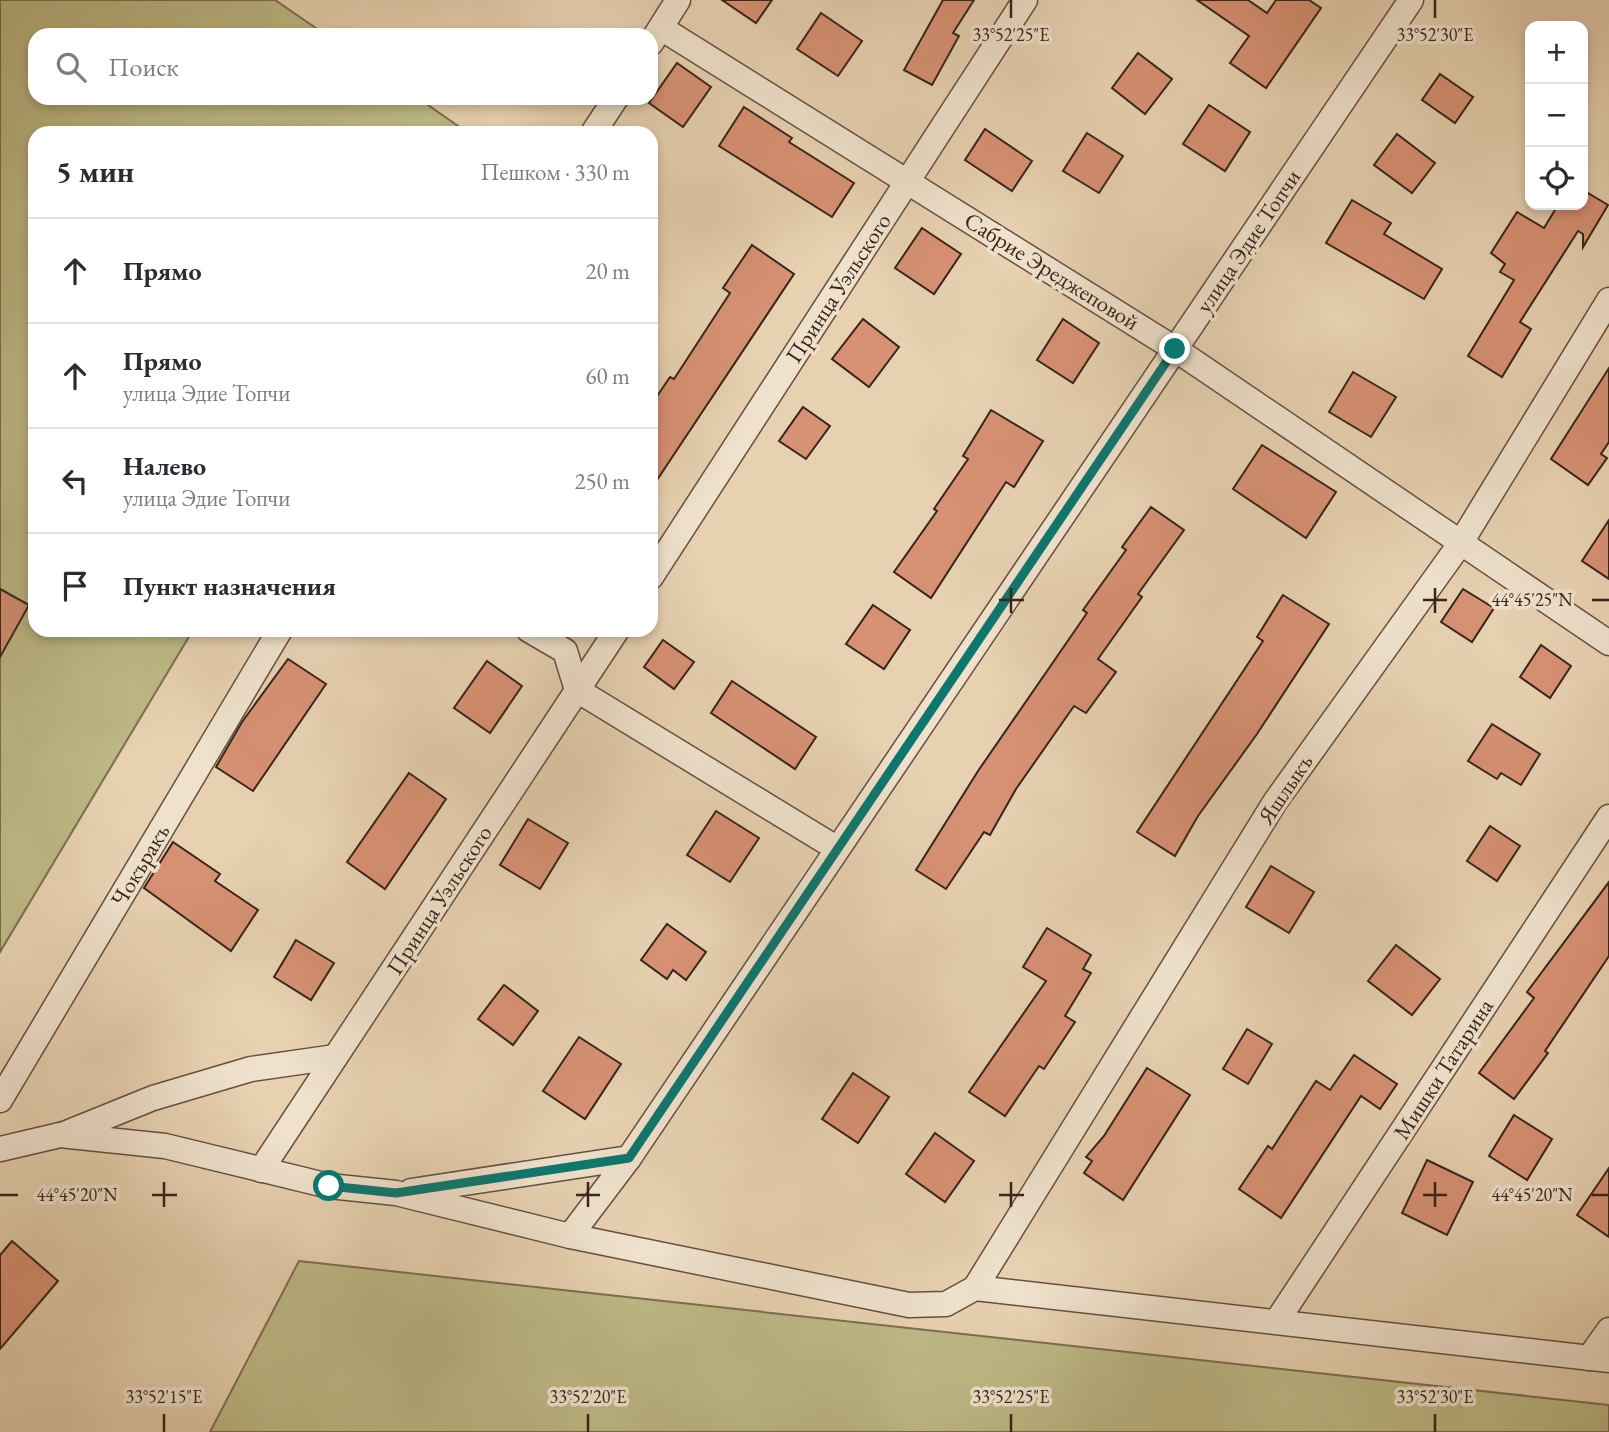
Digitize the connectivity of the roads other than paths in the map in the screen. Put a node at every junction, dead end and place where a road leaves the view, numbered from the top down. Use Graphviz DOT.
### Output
graph roads {
  1 [pos="678,0"];
  2 [pos="1025,0"];
  3 [pos="1411,0"];
  4 [pos="658,32"];
  5 [pos="658,36"];
  6 [pos="611,105"];
  7 [pos="598,126"];
  8 [pos="908,180"];
  9 [pos="1609,300"];
  10 [pos="1175,349"];
  11 [pos="1460,544"];
  12 [pos="658,566"];
  13 [pos="276,637"];
  14 [pos="541,637"];
  15 [pos="612,637"];
  16 [pos="1609,643"];
  17 [pos="578,690"];
  18 [pos="1609,817"];
  19 [pos="836,848"];
  20 [pos="335,1057"];
  21 [pos="0,1100"];
  22 [pos="60,1135"];
  23 [pos="0,1149"];
  24 [pos="629,1158"];
  25 [pos="261,1170"];
  26 [pos="396,1193"];
  27 [pos="570,1236"];
  28 [pos="975,1288"];
  29 [pos="1277,1321"];
  30 [pos="1609,1330"];
  31 [pos="1599,1359"];
  1 -- 4 [label="street"];
  2 -- 8 [label="street, Принца Уэльского"];
  3 -- 10 [label="street, улица Эдие Топчи"];
  5 -- 8 [label="street, Сабрие Эреджеповой"];
  6 -- 7 [label="street"];
  8 -- 10 [label="street, Сабрие Эреджеповой"];
  8 -- 12 [label="street, Принца Уэльского"];
  9 -- 11 [label="street, Яшлыкъ"];
  10 -- 11 [label="street, Сабрие Эреджеповой"];
  10 -- 19 [label="street, улица Эдие Топчи"];
  11 -- 16 [label="street, Сабрие Эреджеповой"];
  11 -- 28 [label="street, Яшлыкъ"];
  13 -- 21 [label="street, Чокъракъ"];
  14 -- 17 [label="street"];
  15 -- 17 [label="street, Принца Уэльского"];
  17 -- 19 [label="street"];
  17 -- 20 [label="street, Принца Уэльского"];
  18 -- 29 [label="street, Мишки Татарина"];
  19 -- 24 [label="street, улица Эдие Топчи"];
  20 -- 22 [label="street"];
  20 -- 25 [label="street, Принца Уэльского"];
  22 -- 23 [label="street"];
  22 -- 25 [label="street"];
  24 -- 26 [label="street"];
  24 -- 27 [label="street, улица Эдие Топчи"];
  25 -- 26 [label="street"];
  26 -- 27 [label="street"];
  27 -- 28 [label="street"];
  28 -- 29 [label="street"];
  29 -- 31 [label="street"];
  30 -- 31 [label="street"];
}
